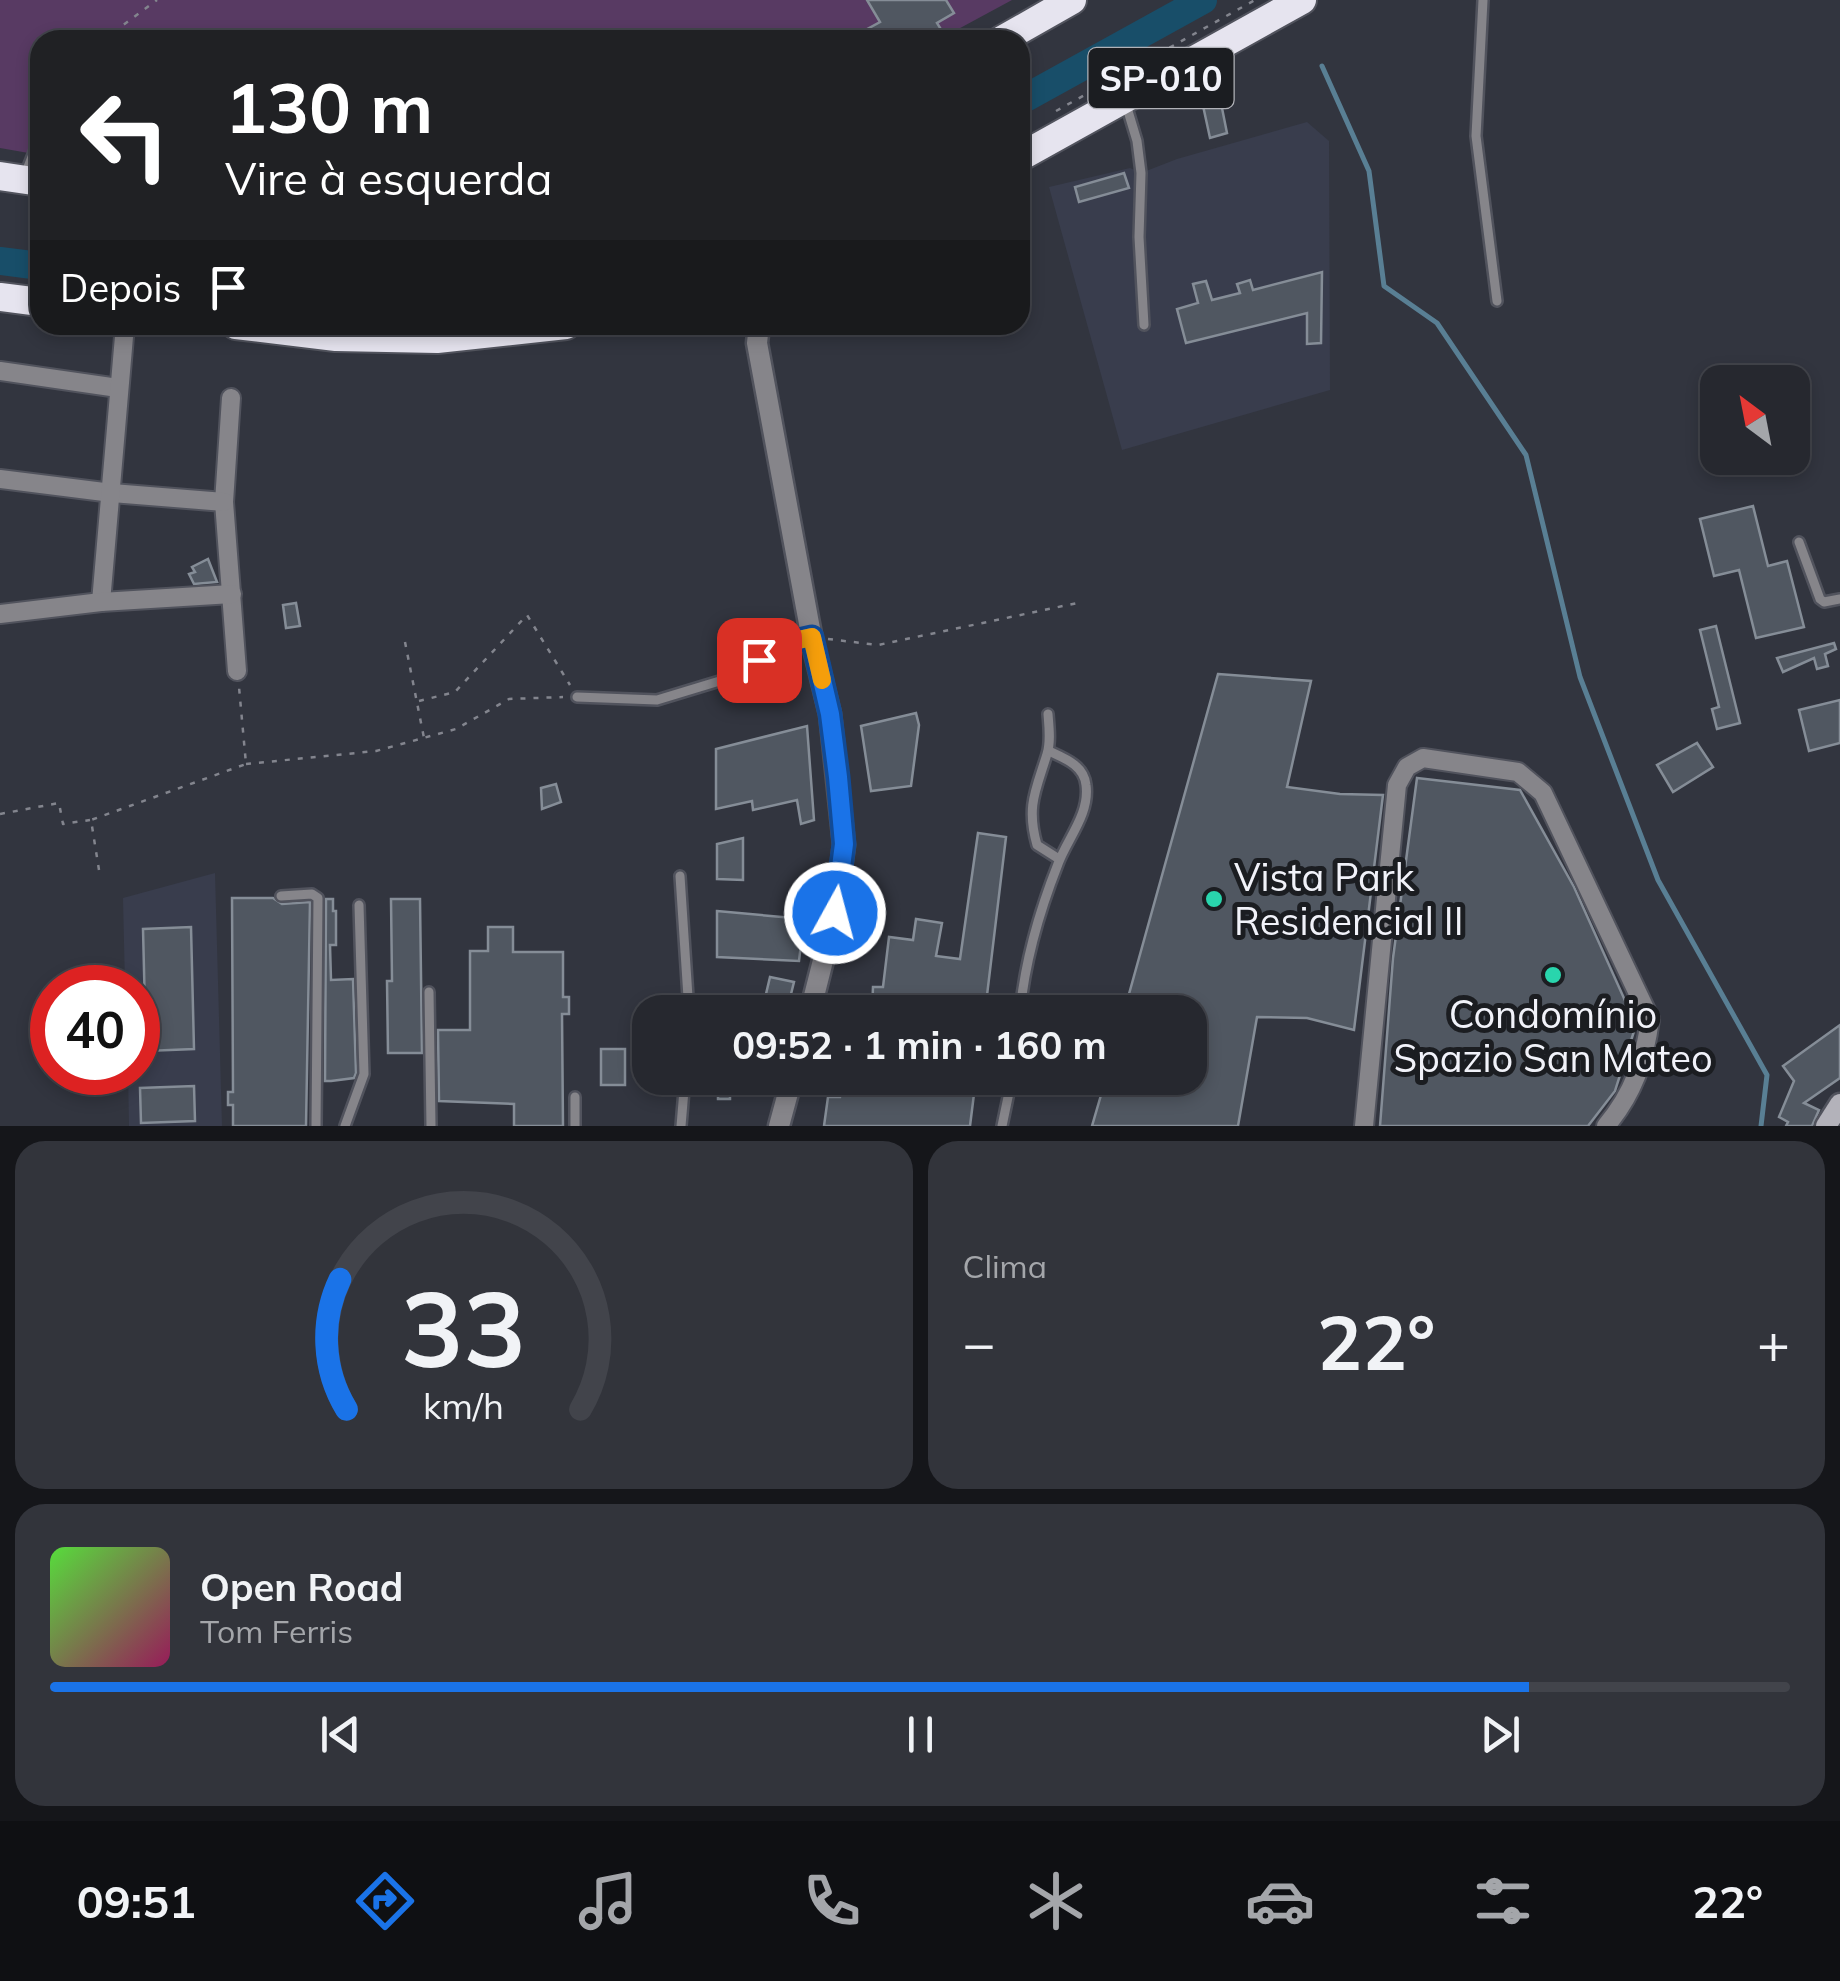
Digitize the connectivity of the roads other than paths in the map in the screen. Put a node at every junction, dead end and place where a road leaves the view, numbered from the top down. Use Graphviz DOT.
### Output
graph roads {
  1 [pos="1072,0"];
  2 [pos="1302,0"];
  3 [pos="1483,0"];
  4 [pos="1020,30"];
  5 [pos="1124,99"];
  6 [pos="1030,151"];
  7 [pos="0,297"];
  8 [pos="30,301"];
  9 [pos="1497,302"];
  10 [pos="1144,325"];
  11 [pos="123,335"];
  12 [pos="319,335"];
  13 [pos="474,335"];
  14 [pos="758,335"];
  15 [pos="0,371"];
  16 [pos="118,388"];
  17 [pos="231,398"];
  18 [pos="0,479"];
  19 [pos="112,493"];
  20 [pos="224,502"];
  21 [pos="1799,542"];
  22 [pos="232,594"];
  23 [pos="1840,600"];
  24 [pos="101,602"];
  25 [pos="0,614"];
  26 [pos="812,637"];
  27 [pos="237,671"];
  28 [pos="577,697"];
  29 [pos="1048,714"];
  30 [pos="1049,750"];
  31 [pos="1059,859"];
  32 [pos="680,876"];
  33 [pos="281,896"];
  34 [pos="360,904"];
  35 [pos="429,992"];
  36 [pos="687,995"];
  37 [pos="814,995"];
  38 [pos="1022,995"];
  39 [pos="684,1095"];
  40 [pos="787,1095"];
  41 [pos="1008,1095"];
  42 [pos="575,1097"];
  43 [pos="316,1126"];
  44 [pos="345,1126"];
  45 [pos="431,1126"];
  46 [pos="575,1126"];
  47 [pos="681,1126"];
  48 [pos="778,1126"];
  49 [pos="1002,1126"];
  50 [pos="1364,1126"];
  51 [pos="1606,1126"];
  1 -- 4 [label="highway, SP-010"];
  2 -- 5 [label="highway, SP-010"];
  3 -- 9 [label="lane"];
  5 -- 6 [label="highway, SP-010"];
  5 -- 10 [label="lane"];
  7 -- 8 [label="highway"];
  11 -- 16 [label="street"];
  12 -- 13 [label="highway"];
  14 -- 26 [label="street"];
  15 -- 16 [label="street"];
  16 -- 19 [label="street"];
  17 -- 20 [label="street"];
  18 -- 19 [label="street"];
  19 -- 20 [label="street"];
  19 -- 24 [label="street"];
  20 -- 22 [label="street"];
  21 -- 23 [label="lane"];
  22 -- 24 [label="street"];
  22 -- 27 [label="street"];
  24 -- 25 [label="street"];
  26 -- 28 [label="lane"];
  26 -- 37 [label="street"];
  29 -- 30 [label="lane"];
  30 -- 31 [label="lane"];
  30 -- 31 [label="lane"];
  31 -- 38 [label="lane"];
  32 -- 36 [label="lane"];
  33 -- 43 [label="lane"];
  34 -- 44 [label="lane"];
  35 -- 45 [label="lane"];
  39 -- 47 [label="lane"];
  40 -- 48 [label="street"];
  41 -- 49 [label="lane"];
  42 -- 46 [label="lane"];
  50 -- 51 [label="street"];
}
